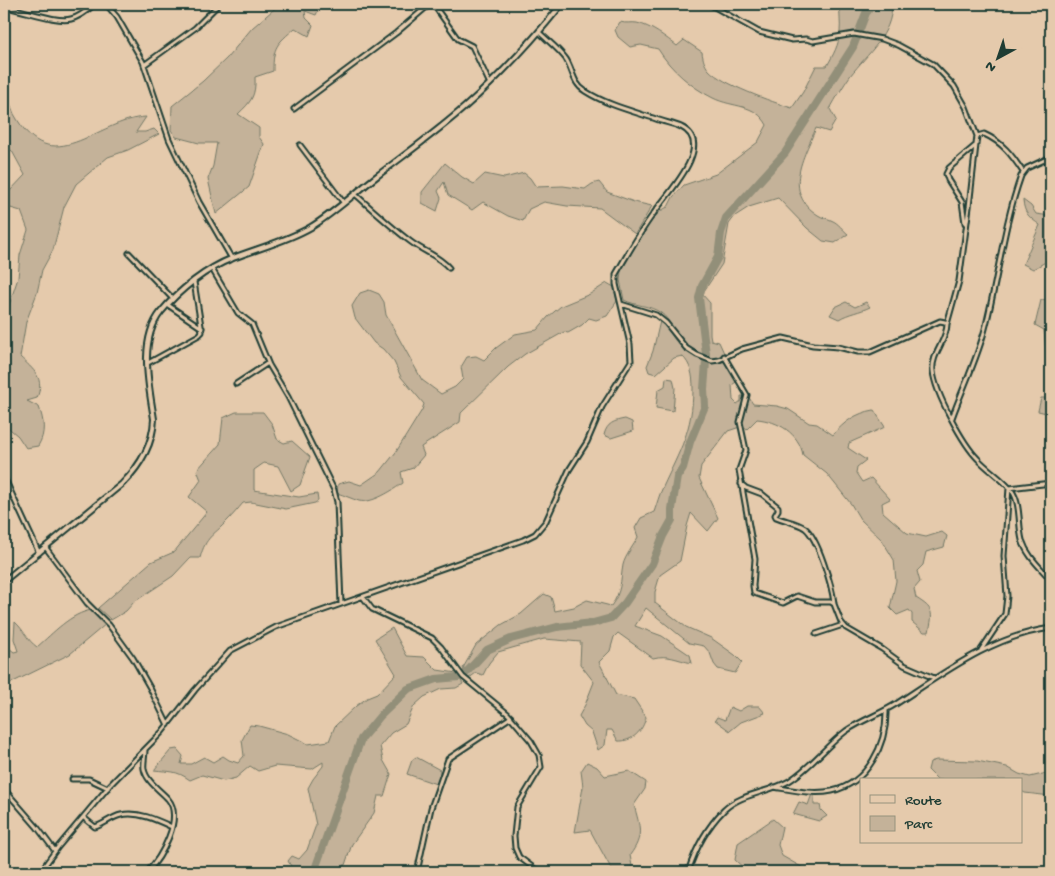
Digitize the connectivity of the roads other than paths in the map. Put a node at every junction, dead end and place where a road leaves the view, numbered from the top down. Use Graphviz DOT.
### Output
graph roads {
  1 [pos="95,4"];
  2 [pos="106,4"];
  3 [pos="219,4"];
  4 [pos="431,4"];
  5 [pos="562,4"];
  6 [pos="709,4"];
  7 [pos="4,7"];
  8 [pos="539,32"];
  9 [pos="144,65"];
  10 [pos="490,84"];
  11 [pos="294,109"];
  12 [pos="977,136"];
  13 [pos="300,145"];
  14 [pos="975,146"];
  15 [pos="1051,157"];
  16 [pos="1023,172"];
  17 [pos="355,194"];
  18 [pos="343,202"];
  19 [pos="966,226"];
  20 [pos="129,253"];
  21 [pos="232,258"];
  22 [pos="449,268"];
  23 [pos="212,269"];
  24 [pos="194,282"];
  25 [pos="173,300"];
  26 [pos="621,304"];
  27 [pos="168,305"];
  28 [pos="948,324"];
  29 [pos="202,328"];
  30 [pos="724,356"];
  31 [pos="148,363"];
  32 [pos="268,363"];
  33 [pos="236,384"];
  34 [pos="952,419"];
  35 [pos="4,477"];
  36 [pos="741,483"];
  37 [pos="1051,483"];
  38 [pos="1009,488"];
  39 [pos="46,548"];
  40 [pos="39,553"];
  41 [pos="1051,580"];
  42 [pos="4,582"];
  43 [pos="363,596"];
  44 [pos="341,604"];
  45 [pos="834,604"];
  46 [pos="843,625"];
  47 [pos="1051,628"];
  48 [pos="816,634"];
  49 [pos="980,652"];
  50 [pos="934,678"];
  51 [pos="886,710"];
  52 [pos="511,717"];
  53 [pos="168,725"];
  54 [pos="145,749"];
  55 [pos="72,779"];
  56 [pos="772,787"];
  57 [pos="108,788"];
  58 [pos="4,789"];
  59 [pos="84,818"];
  60 [pos="172,827"];
  61 [pos="55,851"];
  62 [pos="40,872"];
  63 [pos="147,872"];
  64 [pos="417,872"];
  65 [pos="539,872"];
  66 [pos="688,872"];
  1 -- 7 [label="street"];
  2 -- 9 [label="street"];
  3 -- 9 [label="street"];
  4 -- 10 [label="street"];
  4 -- 11 [label="street"];
  5 -- 8 [label="street"];
  6 -- 12 [label="street"];
  8 -- 10 [label="street"];
  8 -- 26 [label="street"];
  9 -- 21 [label="street"];
  10 -- 17 [label="street"];
  12 -- 14 [label="street"];
  12 -- 16 [label="street"];
  13 -- 18 [label="street"];
  14 -- 19 [label="street"];
  14 -- 19 [label="street"];
  15 -- 16 [label="street"];
  16 -- 34 [label="street"];
  17 -- 18 [label="street"];
  17 -- 22 [label="street"];
  18 -- 21 [label="street"];
  19 -- 28 [label="street"];
  20 -- 25 [label="street"];
  21 -- 23 [label="street"];
  23 -- 24 [label="street"];
  23 -- 32 [label="street"];
  24 -- 25 [label="street"];
  24 -- 29 [label="street"];
  25 -- 27 [label="street"];
  26 -- 30 [label="street"];
  26 -- 43 [label="street"];
  27 -- 29 [label="street"];
  27 -- 31 [label="street"];
  28 -- 30 [label="street"];
  28 -- 34 [label="street"];
  29 -- 31 [label="street"];
  30 -- 36 [label="street"];
  31 -- 39 [label="street"];
  32 -- 33 [label="street"];
  32 -- 44 [label="street"];
  34 -- 38 [label="street"];
  35 -- 40 [label="street"];
  36 -- 45 [label="street"];
  36 -- 45 [label="street"];
  37 -- 38 [label="street"];
  38 -- 41 [label="street"];
  38 -- 49 [label="street"];
  39 -- 40 [label="street"];
  39 -- 53 [label="street"];
  40 -- 42 [label="street"];
  43 -- 44 [label="street"];
  43 -- 52 [label="street"];
  44 -- 53 [label="street"];
  45 -- 46 [label="street"];
  46 -- 48 [label="street"];
  46 -- 50 [label="street"];
  47 -- 49 [label="street"];
  49 -- 50 [label="street"];
  50 -- 51 [label="street"];
  51 -- 56 [label="street"];
  51 -- 56 [label="street"];
  52 -- 64 [label="street"];
  52 -- 65 [label="street"];
  53 -- 54 [label="street"];
  54 -- 57 [label="street"];
  54 -- 60 [label="street"];
  55 -- 57 [label="street"];
  56 -- 66 [label="street"];
  57 -- 59 [label="street"];
  58 -- 61 [label="street"];
  59 -- 60 [label="street"];
  59 -- 61 [label="street"];
  60 -- 63 [label="street"];
  61 -- 62 [label="street"];
}
